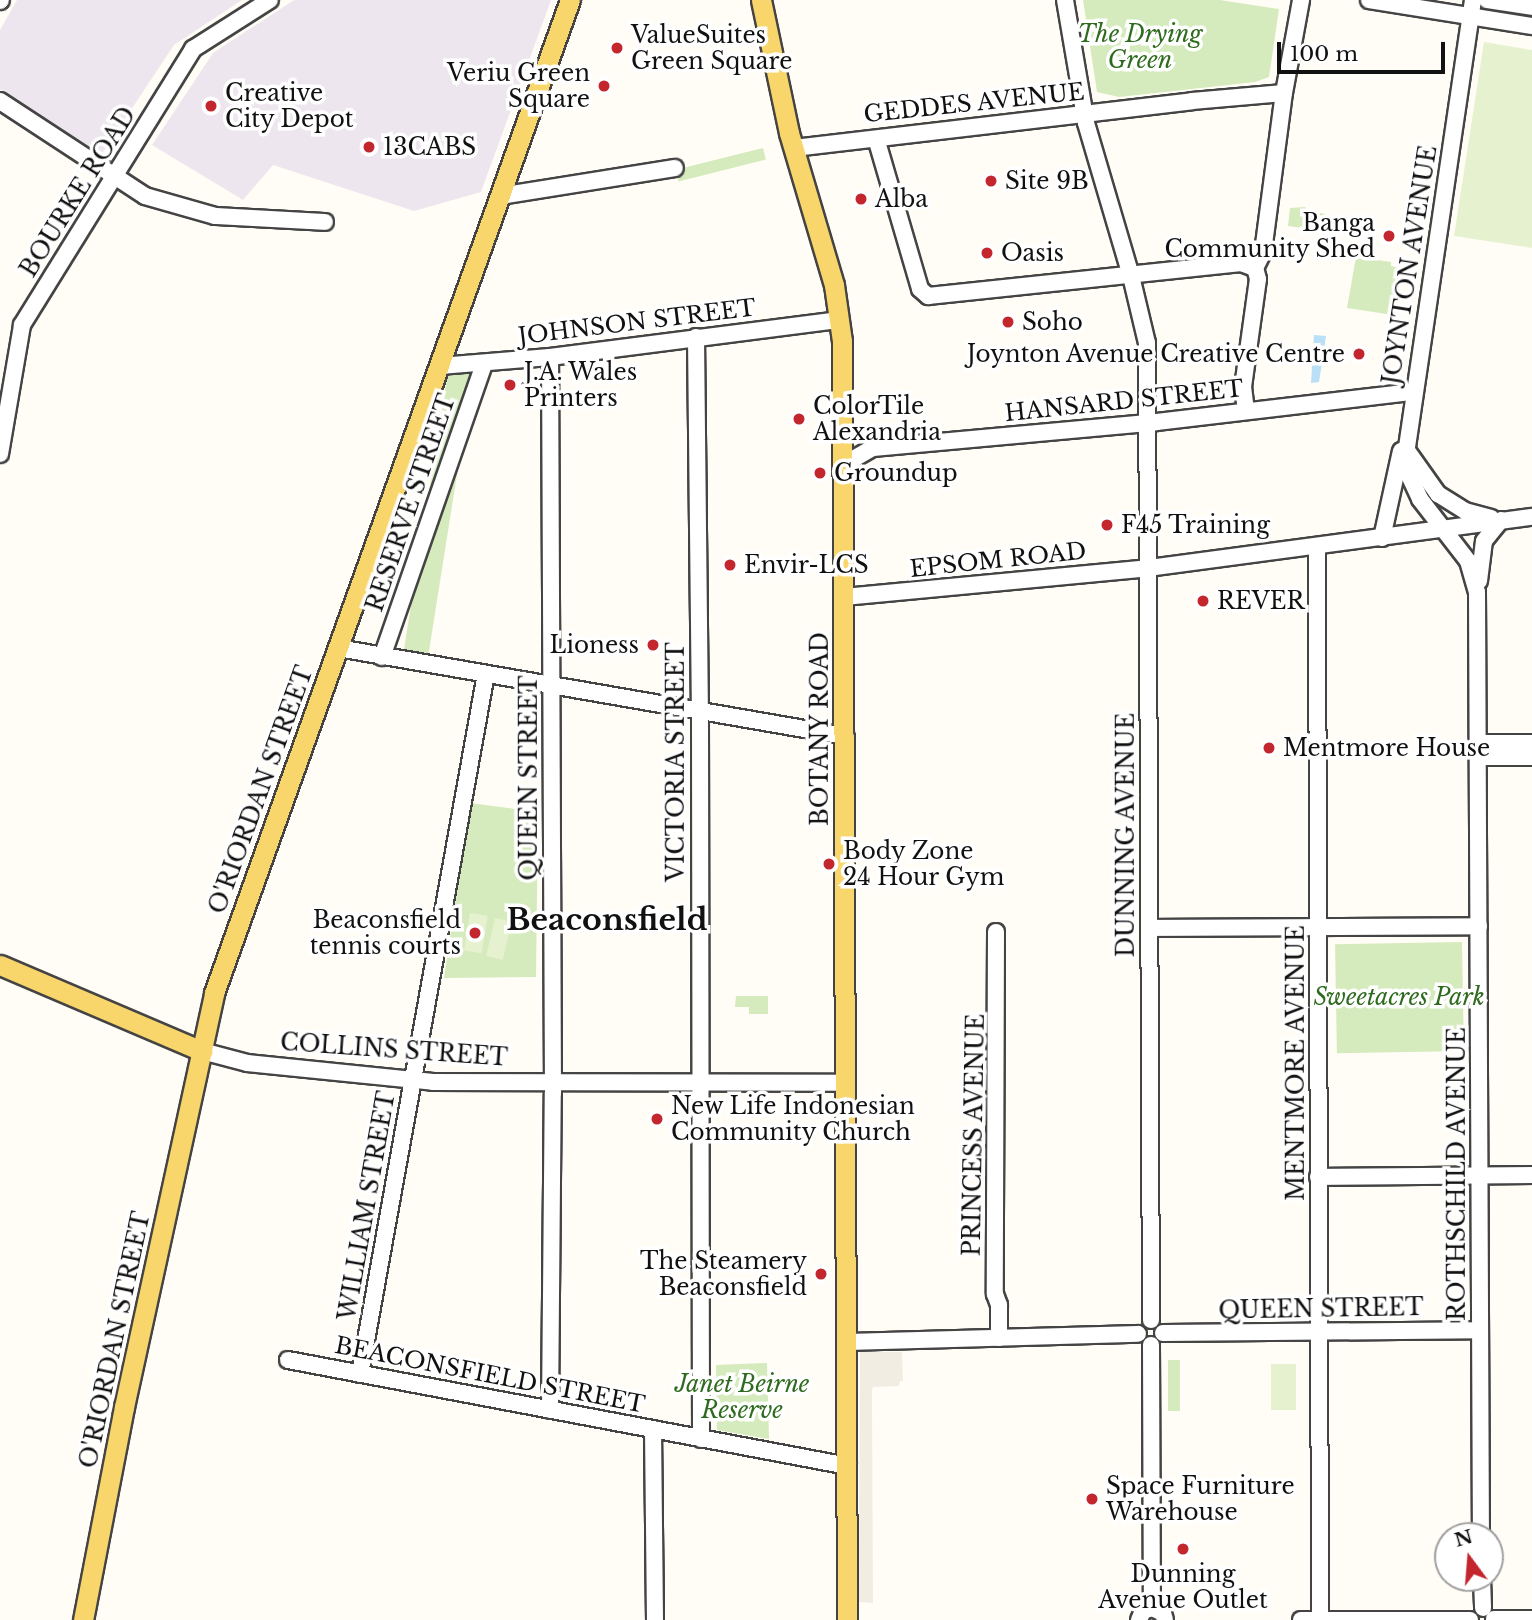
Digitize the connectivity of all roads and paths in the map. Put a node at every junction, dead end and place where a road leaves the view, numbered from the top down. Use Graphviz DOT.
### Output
graph roads {
  1 [pos="270,0"];
  2 [pos="570,0"];
  3 [pos="1065,0"];
  4 [pos="1301,0"];
  5 [pos="1369,0"];
  6 [pos="1487,0"];
  7 [pos="764,5"];
  8 [pos="1532,7"];
  9 [pos="1471,8"];
  10 [pos="1532,26"];
  11 [pos="1284,97"];
  12 [pos="0,101"];
  13 [pos="1085,118"];
  14 [pos="878,145"];
  15 [pos="796,153"];
  16 [pos="675,168"];
  17 [pos="116,176"];
  18 [pos="500,196"];
  19 [pos="325,222"];
  20 [pos="1255,268"];
  21 [pos="1132,276"];
  22 [pos="840,320"];
  23 [pos="696,337"];
  24 [pos="550,357"];
  25 [pos="484,364"];
  26 [pos="440,366"];
  27 [pos="1413,392"];
  28 [pos="1246,411"];
  29 [pos="1147,423"];
  30 [pos="1407,430"];
  31 [pos="1406,448"];
  32 [pos="0,454"];
  33 [pos="844,465"];
  34 [pos="1532,517"];
  35 [pos="1501,520"];
  36 [pos="1442,528"];
  37 [pos="1382,538"];
  38 [pos="1317,547"];
  39 [pos="1149,568"];
  40 [pos="844,597"];
  41 [pos="1477,601"];
  42 [pos="338,648"];
  43 [pos="382,657"];
  44 [pos="486,674"];
  45 [pos="553,684"];
  46 [pos="700,710"];
  47 [pos="845,736"];
  48 [pos="1532,743"];
  49 [pos="1479,750"];
  50 [pos="1532,757"];
  51 [pos="1479,926"];
  52 [pos="1318,927"];
  53 [pos="1149,928"];
  54 [pos="996,932"];
  55 [pos="0,965"];
  56 [pos="202,1051"];
  57 [pos="413,1080"];
  58 [pos="553,1082"];
  59 [pos="700,1082"];
  60 [pos="846,1083"];
  61 [pos="1480,1175"];
  62 [pos="1532,1175"];
  63 [pos="1318,1177"];
  64 [pos="1151,1320"];
  65 [pos="1480,1330"];
  66 [pos="1319,1331"];
  67 [pos="1163,1333"];
  68 [pos="1138,1334"];
  69 [pos="999,1338"];
  70 [pos="847,1342"];
  71 [pos="1151,1345"];
  72 [pos="288,1360"];
  73 [pos="360,1374"];
  74 [pos="550,1410"];
  75 [pos="653,1429"];
  76 [pos="701,1438"];
  77 [pos="848,1466"];
  78 [pos="1481,1522"];
  79 [pos="1485,1592"];
  80 [pos="1152,1608"];
  81 [pos="1490,1616"];
  82 [pos="1532,1619"];
  83 [pos="83,1620"];
  84 [pos="655,1620"];
  85 [pos="847,1620"];
  86 [pos="1129,1620"];
  87 [pos="1139,1620"];
  88 [pos="1165,1620"];
  89 [pos="1301,1620"];
  90 [pos="1320,1620"];
  91 [pos="1470,1620"];
  1 -- 17 [label="street, BOURKE ROAD"];
  2 -- 18 [label="main road, O'RIORDAN STREET"];
  3 -- 13 [label="street, DUNNING AVENUE"];
  4 -- 11 [label="street"];
  5 -- 9 [label="street"];
  6 -- 8 [label="street"];
  7 -- 15 [label="main road, BOTANY ROAD"];
  9 -- 10 [label="street"];
  9 -- 27 [label="street, JOYNTON AVENUE"];
  11 -- 13 [label="street, GEDDES AVENUE"];
  11 -- 20 [label="street"];
  12 -- 17 [label="street"];
  13 -- 14 [label="street, GEDDES AVENUE"];
  13 -- 15 [label="street, GEDDES AVENUE"];
  13 -- 21 [label="street, DUNNING AVENUE"];
  14 -- 15 [label="street, GEDDES AVENUE"];
  14 -- 21 [label="street"];
  15 -- 22 [label="main road, BOTANY ROAD"];
  16 -- 18 [label="street"];
  17 -- 19 [label="street"];
  17 -- 32 [label="street, BOURKE ROAD"];
  18 -- 26 [label="main road, O'RIORDAN STREET"];
  20 -- 21 [label="street"];
  20 -- 28 [label="street"];
  21 -- 29 [label="street, DUNNING AVENUE"];
  22 -- 23 [label="street, JOHNSON STREET"];
  22 -- 33 [label="main road, BOTANY ROAD"];
  23 -- 24 [label="street, JOHNSON STREET"];
  23 -- 46 [label="street, VICTORIA STREET"];
  24 -- 25 [label="street, JOHNSON STREET"];
  24 -- 45 [label="street, QUEEN STREET"];
  25 -- 26 [label="street, JOHNSON STREET"];
  25 -- 43 [label="street, RESERVE STREET"];
  26 -- 42 [label="main road, O'RIORDAN STREET"];
  27 -- 28 [label="street, HANSARD STREET"];
  27 -- 30 [label="street, JOYNTON AVENUE"];
  28 -- 29 [label="street, HANSARD STREET"];
  29 -- 33 [label="street, HANSARD STREET"];
  29 -- 39 [label="street, DUNNING AVENUE"];
  30 -- 31 [label="street, JOYNTON AVENUE"];
  30 -- 37 [label="street"];
  31 -- 35 [label="street"];
  31 -- 36 [label="street, JOYNTON AVENUE"];
  33 -- 40 [label="main road, BOTANY ROAD"];
  34 -- 35 [label="street, EPSOM ROAD"];
  35 -- 36 [label="street, EPSOM ROAD"];
  35 -- 41 [label="street"];
  36 -- 37 [label="street, EPSOM ROAD"];
  36 -- 41 [label="street, ROTHSCHILD AVENUE"];
  37 -- 38 [label="street, EPSOM ROAD"];
  38 -- 39 [label="street, EPSOM ROAD"];
  38 -- 52 [label="street, MENTMORE AVENUE"];
  39 -- 40 [label="street, EPSOM ROAD"];
  39 -- 53 [label="street, DUNNING AVENUE"];
  40 -- 47 [label="main road, BOTANY ROAD"];
  41 -- 49 [label="street, ROTHSCHILD AVENUE"];
  42 -- 43 [label="street"];
  42 -- 56 [label="main road, O'RIORDAN STREET"];
  43 -- 44 [label="street"];
  44 -- 45 [label="street"];
  44 -- 57 [label="street, WILLIAM STREET"];
  45 -- 46 [label="street"];
  45 -- 58 [label="street, QUEEN STREET"];
  46 -- 47 [label="street"];
  46 -- 59 [label="street, VICTORIA STREET"];
  47 -- 60 [label="main road, BOTANY ROAD"];
  48 -- 49 [label="street"];
  49 -- 50 [label="street"];
  49 -- 51 [label="street, ROTHSCHILD AVENUE"];
  51 -- 52 [label="street"];
  51 -- 61 [label="street, ROTHSCHILD AVENUE"];
  52 -- 53 [label="street"];
  52 -- 63 [label="street, MENTMORE AVENUE"];
  53 -- 64 [label="street, DUNNING AVENUE"];
  54 -- 69 [label="street, PRINCESS AVENUE"];
  55 -- 56 [label="main road, COLLINS STREET"];
  56 -- 57 [label="street, COLLINS STREET"];
  56 -- 83 [label="main road, O'RIORDAN STREET"];
  57 -- 58 [label="street, COLLINS STREET"];
  57 -- 73 [label="street, WILLIAM STREET"];
  58 -- 59 [label="street, COLLINS STREET"];
  58 -- 74 [label="street, QUEEN STREET"];
  59 -- 60 [label="street, COLLINS STREET"];
  59 -- 76 [label="street, VICTORIA STREET"];
  60 -- 70 [label="main road, BOTANY ROAD"];
  61 -- 62 [label="street"];
  61 -- 63 [label="street"];
  61 -- 65 [label="street, ROTHSCHILD AVENUE"];
  63 -- 66 [label="street, MENTMORE AVENUE"];
  64 -- 67 [label="street"];
  64 -- 68 [label="street"];
  65 -- 66 [label="street, QUEEN STREET"];
  65 -- 78 [label="street, ROTHSCHILD AVENUE"];
  66 -- 67 [label="street, QUEEN STREET"];
  66 -- 90 [label="street, MENTMORE AVENUE"];
  67 -- 71 [label="street"];
  68 -- 69 [label="street"];
  68 -- 71 [label="street"];
  69 -- 70 [label="street"];
  70 -- 77 [label="main road, BOTANY ROAD"];
  71 -- 80 [label="street"];
  72 -- 73 [label="street, BEACONSFIELD STREET"];
  73 -- 74 [label="street, BEACONSFIELD STREET"];
  74 -- 75 [label="street, BEACONSFIELD STREET"];
  75 -- 76 [label="street, BEACONSFIELD STREET"];
  75 -- 84 [label="street"];
  76 -- 77 [label="street, BEACONSFIELD STREET"];
  77 -- 85 [label="main road, BOTANY ROAD"];
  79 -- 81 [label="street"];
  80 -- 87 [label="street"];
  80 -- 88 [label="street"];
  81 -- 82 [label="street"];
  81 -- 91 [label="street"];
  86 -- 87 [label="street"];
  89 -- 90 [label="street"];
  90 -- 91 [label="street"];
}
